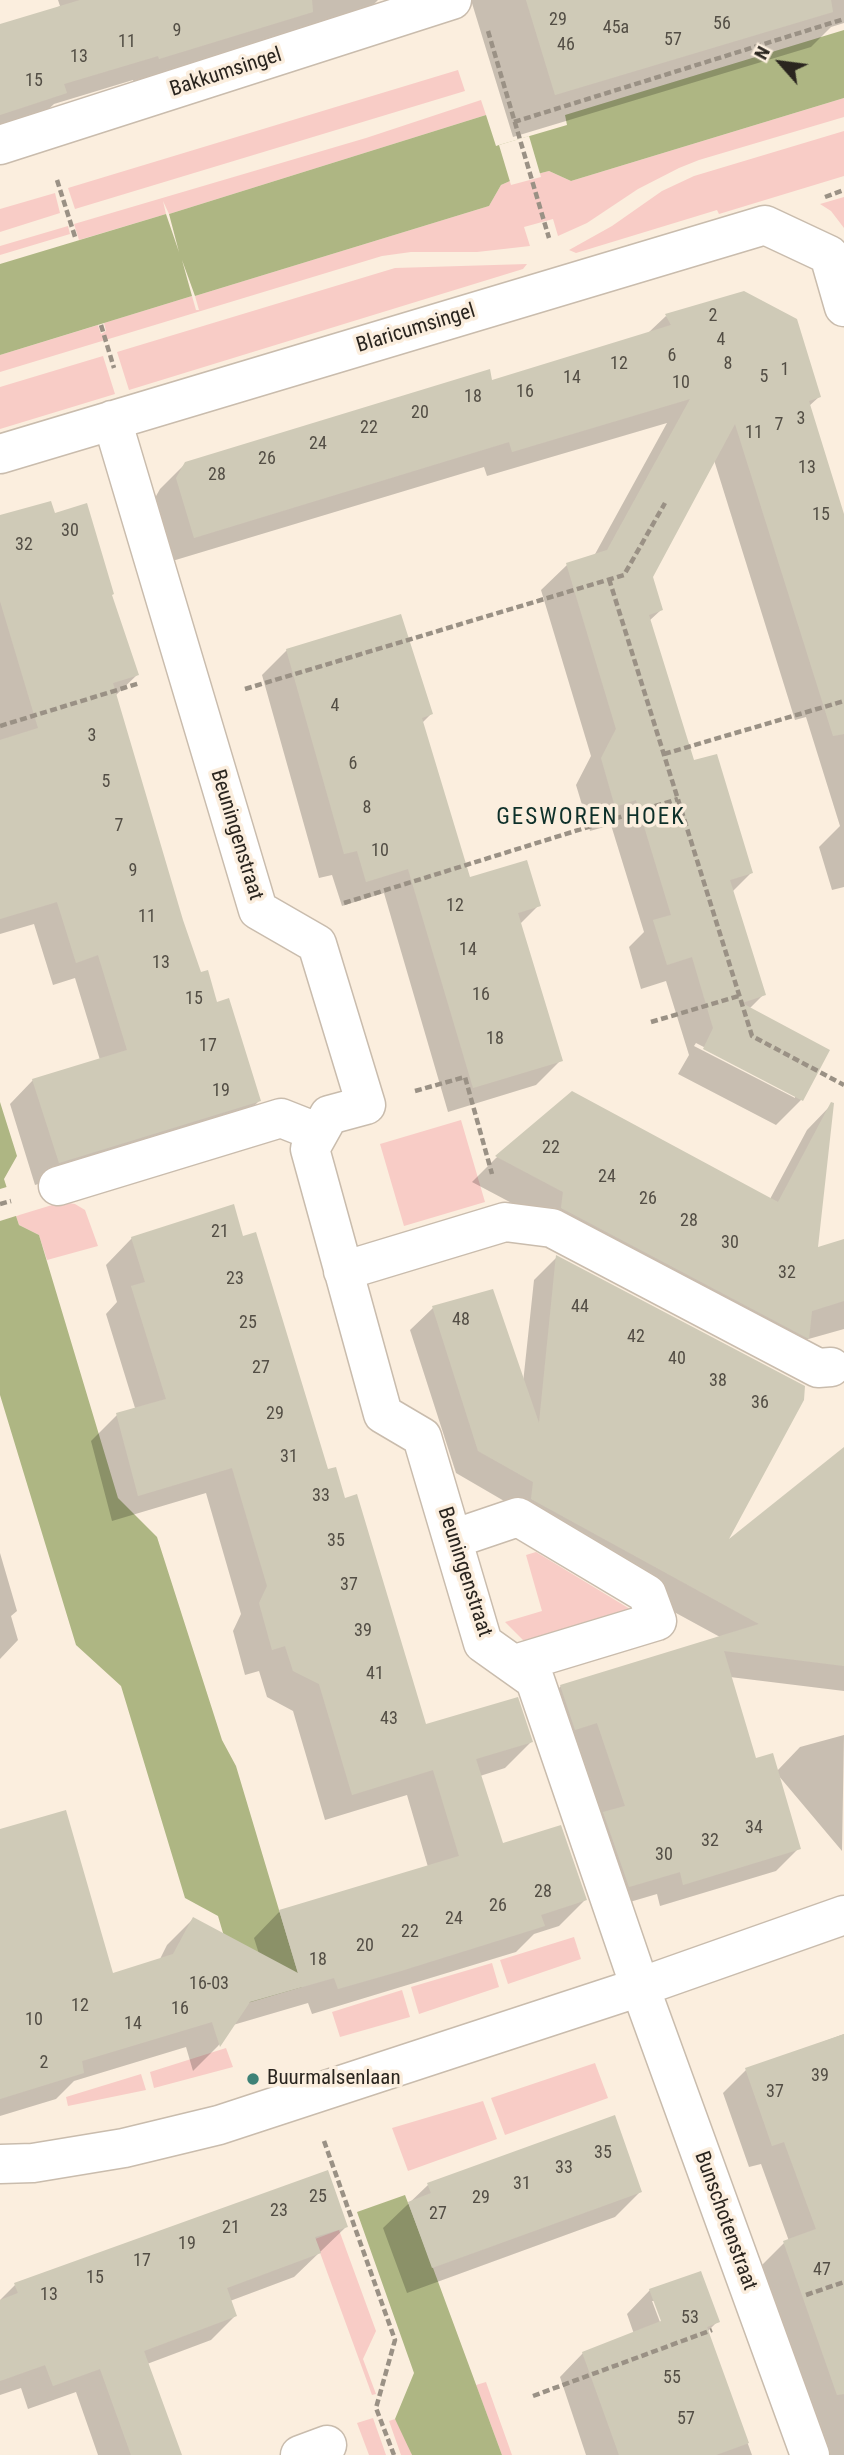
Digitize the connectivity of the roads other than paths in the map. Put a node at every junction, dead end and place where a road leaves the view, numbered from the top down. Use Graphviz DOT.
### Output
graph roads {
  1 [pos="452,0"];
  2 [pos="0,145"];
  3 [pos="844,307"];
  4 [pos="112,420"];
  5 [pos="0,454"];
  6 [pos="319,1133"];
  7 [pos="58,1186"];
  8 [pos="343,1271"];
  9 [pos="840,1368"];
  10 [pos="453,1539"];
  11 [pos="515,1664"];
  12 [pos="844,1915"];
  13 [pos="640,1987"];
  14 [pos="0,2164"];
  15 [pos="810,2455"];
  1 -- 2 [label="street, Bakkumsingel"];
  3 -- 4 [label="street, Blaricumsingel"];
  4 -- 5 [label="street, Blaricumsingel"];
  4 -- 6 [label="street, Beuningenstraat"];
  6 -- 7 [label="street"];
  6 -- 8 [label="street, Beuningenstraat"];
  8 -- 9 [label="street"];
  8 -- 10 [label="street, Beuningenstraat"];
  10 -- 11 [label="street, Beuningenstraat"];
  10 -- 11 [label="street"];
  11 -- 13 [label="street, Beuningenstraat"];
  12 -- 13 [label="street"];
  13 -- 14 [label="street"];
  13 -- 15 [label="street, Bunschotenstraat"];
}
